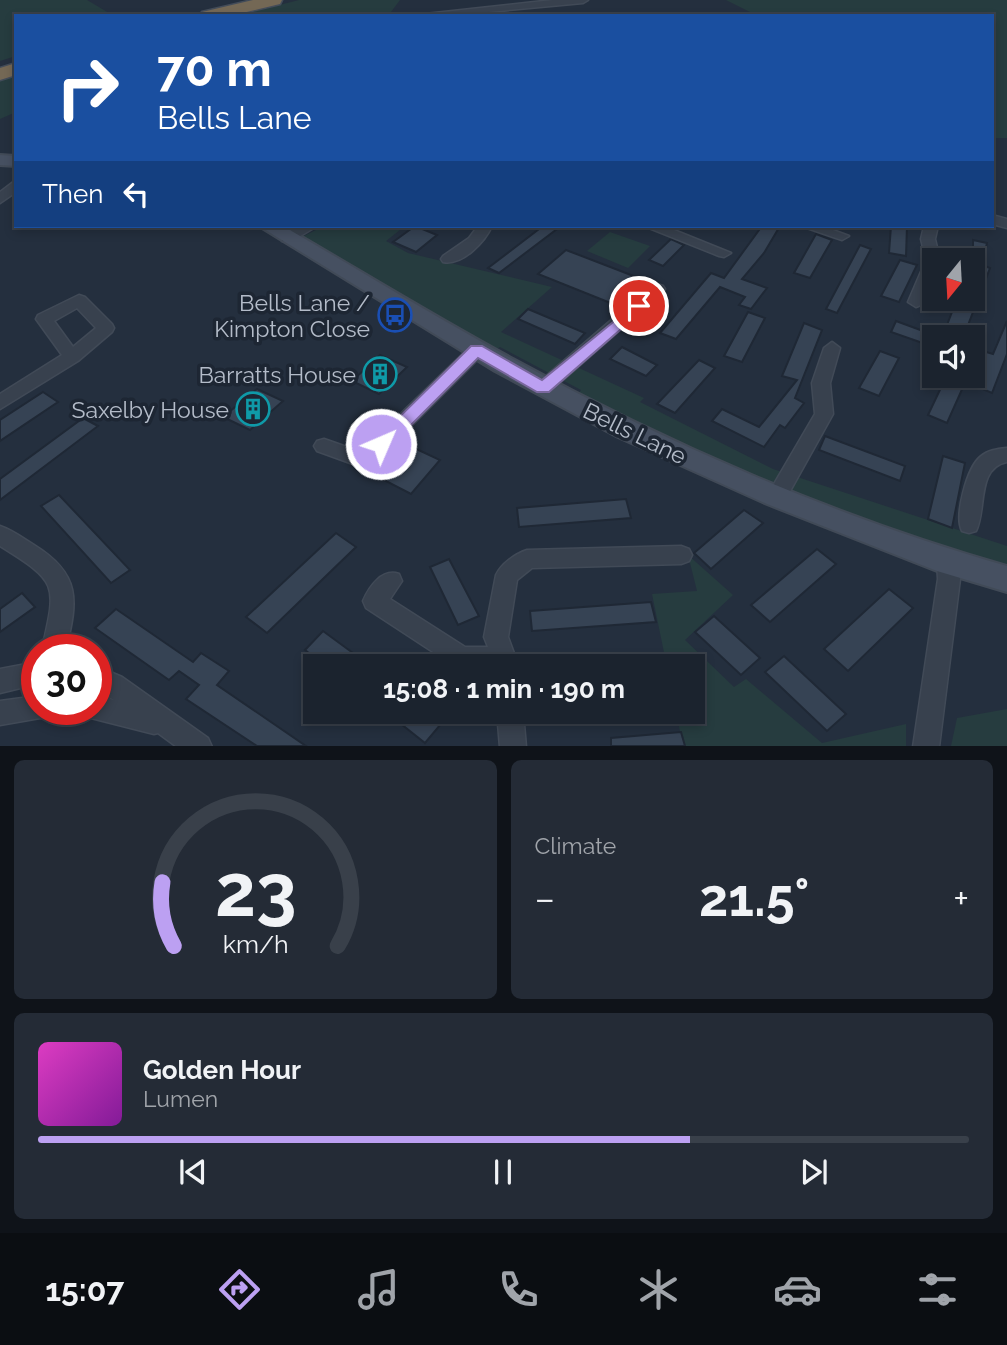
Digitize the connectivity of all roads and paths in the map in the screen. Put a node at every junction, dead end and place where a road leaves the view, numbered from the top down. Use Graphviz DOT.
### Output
graph roads {
  1 [pos="249,0"];
  2 [pos="274,0"];
  3 [pos="583,0"];
  4 [pos="202,14"];
  5 [pos="433,14"];
  6 [pos="14,186"];
  7 [pos="0,198"];
  8 [pos="299,228"];
  9 [pos="484,228"];
  10 [pos="656,228"];
  11 [pos="815,228"];
  12 [pos="931,228"];
  13 [pos="278,232"];
  14 [pos="842,236"];
  15 [pos="724,253"];
  16 [pos="448,259"];
  17 [pos="657,289"];
  18 [pos="916,302"];
  19 [pos="832,348"];
  20 [pos="477,350"];
  21 [pos="72,357"];
  22 [pos="543,388"];
  23 [pos="0,403"];
  24 [pos="324,446"];
  25 [pos="1007,455"];
  26 [pos="777,496"];
  27 [pos="969,525"];
  28 [pos="0,535"];
  29 [pos="681,555"];
  30 [pos="948,562"];
  31 [pos="1007,579"];
  32 [pos="391,581"];
  33 [pos="58,634"];
  34 [pos="455,654"];
  35 [pos="503,654"];
  36 [pos="21,676"];
  37 [pos="0,681"];
  38 [pos="112,685"];
  39 [pos="21,708"];
  40 [pos="112,712"];
  41 [pos="0,713"];
  42 [pos="164,724"];
  43 [pos="511,724"];
  44 [pos="197,746"];
  45 [pos="513,746"];
  46 [pos="926,746"];
  1 -- 4 [label="highway"];
  2 -- 4 [label="highway"];
  3 -- 5 [label="street"];
  6 -- 7 [label="street"];
  8 -- 13 [label="street"];
  9 -- 16 [label="street"];
  10 -- 15 [label="street"];
  11 -- 14 [label="street"];
  12 -- 18 [label="street"];
  13 -- 20 [label="street, Bells Lane"];
  17 -- 22 [label="street"];
  19 -- 26 [label="street"];
  20 -- 22 [label="street, Bells Lane"];
  20 -- 24 [label="street"];
  21 -- 23 [label="street"];
  22 -- 26 [label="street, Bells Lane"];
  25 -- 27 [label="street"];
  26 -- 30 [label="street, Bells Lane"];
  28 -- 33 [label="street"];
  29 -- 35 [label="street"];
  30 -- 31 [label="street, Bells Lane"];
  30 -- 46 [label="street"];
  32 -- 34 [label="street"];
  36 -- 37 [label="street"];
  38 -- 42 [label="street"];
  39 -- 41 [label="street"];
  40 -- 42 [label="street"];
  42 -- 44 [label="street"];
  43 -- 45 [label="street"];
}
